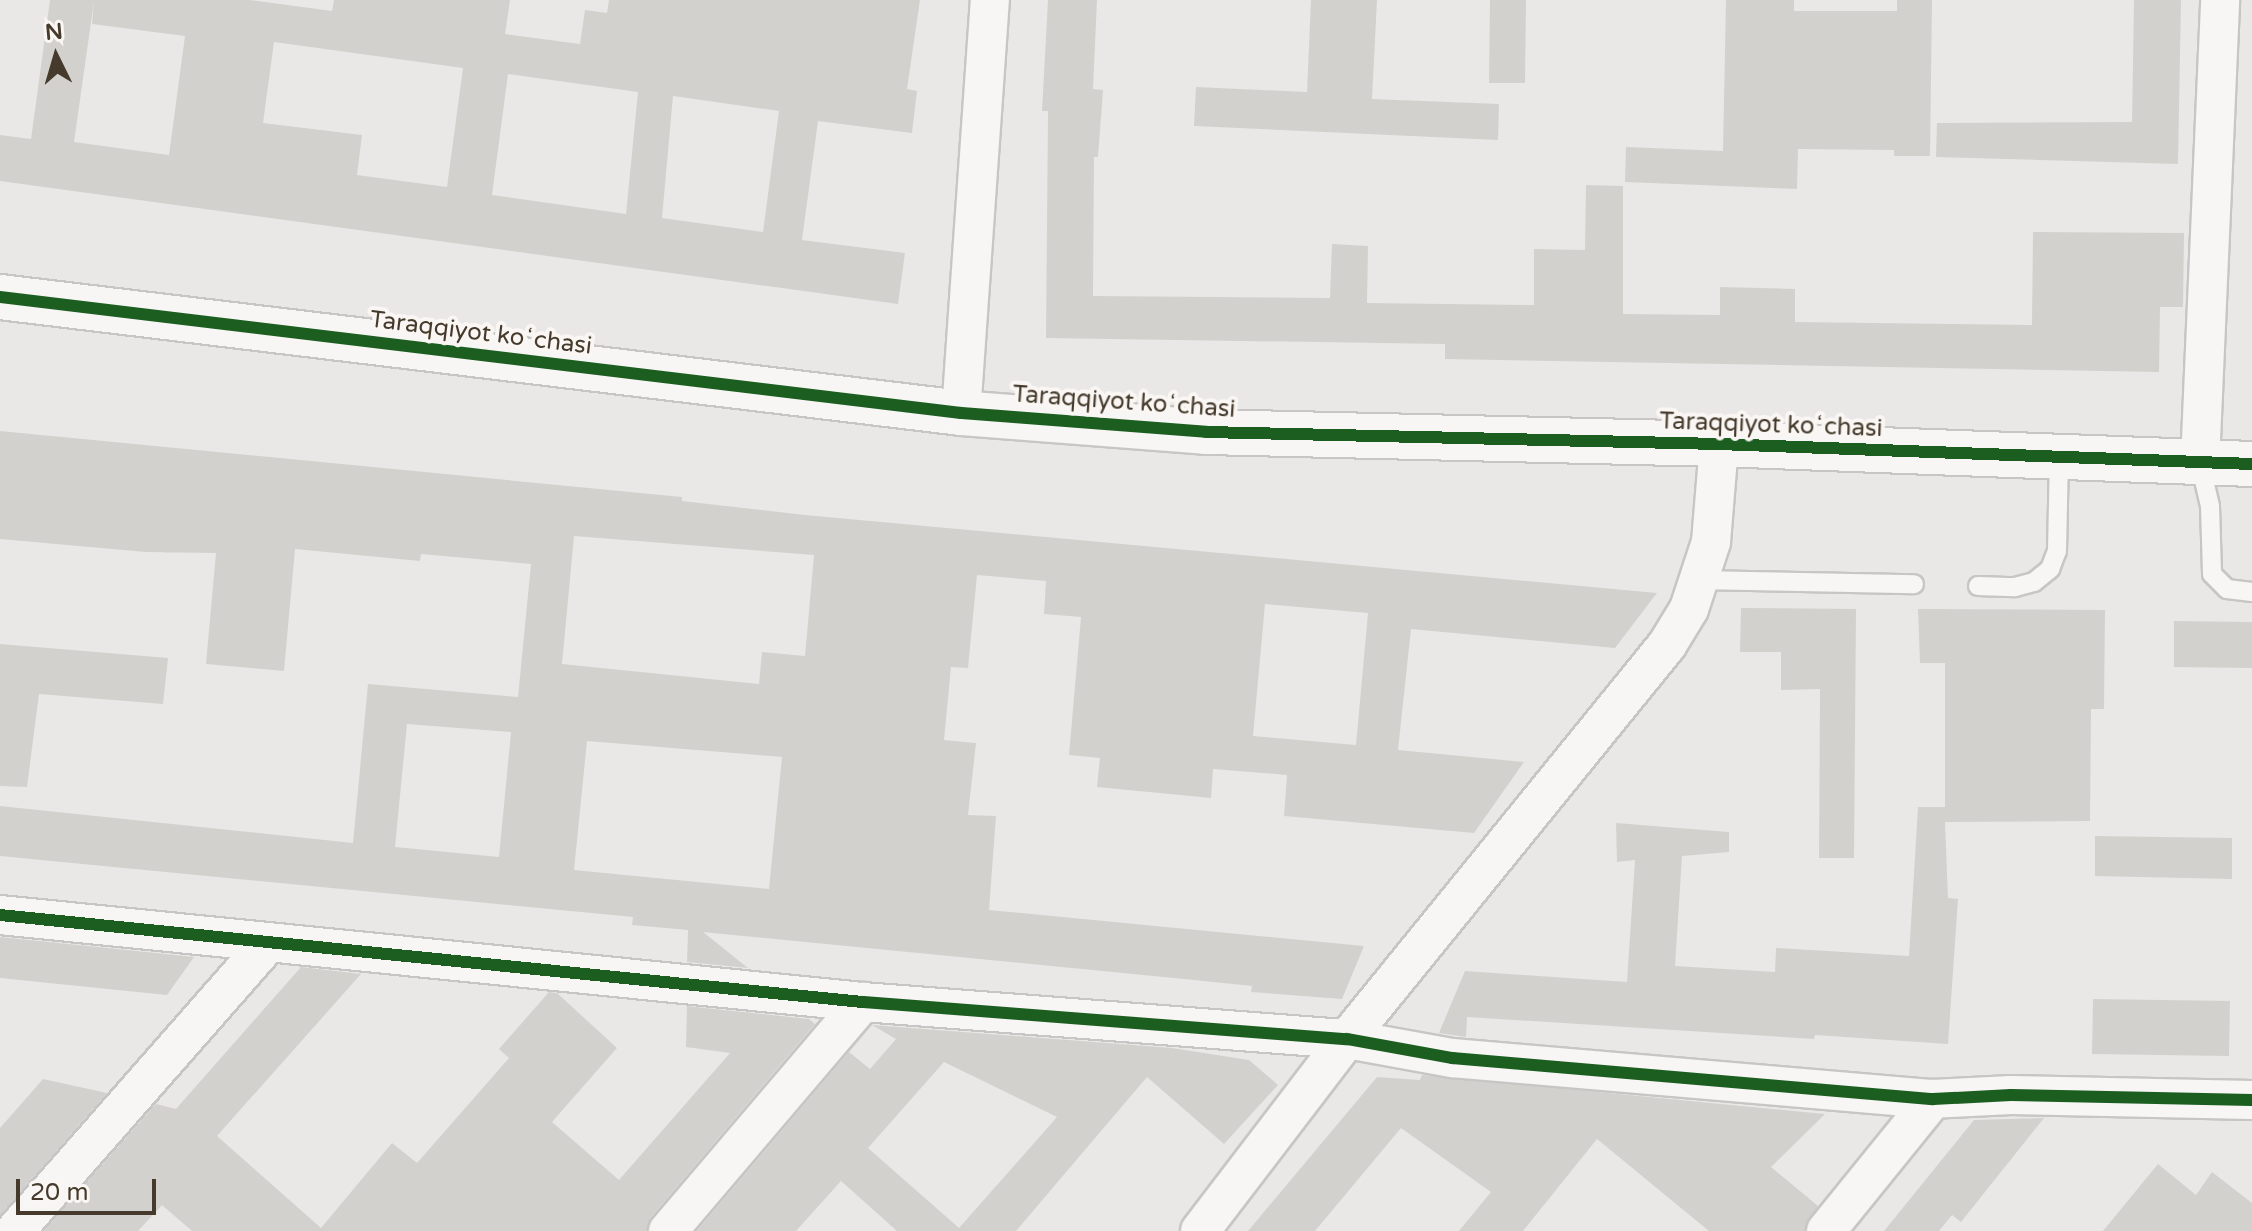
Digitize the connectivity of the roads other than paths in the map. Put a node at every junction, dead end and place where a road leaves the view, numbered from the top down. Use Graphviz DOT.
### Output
graph roads {
  1 [pos="990,0"];
  2 [pos="2220,0"];
  3 [pos="0,297"];
  4 [pos="961,413"];
  5 [pos="1719,444"];
  6 [pos="2059,457"];
  7 [pos="2200,463"];
  8 [pos="2252,464"];
  9 [pos="1699,580"];
  10 [pos="1914,584"];
  11 [pos="1978,586"];
  12 [pos="2252,592"];
  13 [pos="0,915"];
  14 [pos="266,945"];
  15 [pos="863,1002"];
  16 [pos="1347,1039"];
  17 [pos="1933,1099"];
  18 [pos="2252,1100"];
  19 [pos="15,1231"];
  20 [pos="668,1231"];
  21 [pos="1200,1231"];
  22 [pos="1826,1231"];
  1 -- 4 [label="street"];
  2 -- 7 [label="street"];
  3 -- 4 [label="street, Taraqqiyot koʻchasi"];
  4 -- 5 [label="street, Taraqqiyot koʻchasi"];
  5 -- 6 [label="street, Taraqqiyot koʻchasi"];
  5 -- 9 [label="street"];
  6 -- 7 [label="street, Taraqqiyot koʻchasi"];
  6 -- 11 [label="lane"];
  7 -- 8 [label="street, Taraqqiyot koʻchasi"];
  7 -- 12 [label="lane"];
  9 -- 10 [label="lane"];
  9 -- 16 [label="street"];
  13 -- 14 [label="street"];
  14 -- 15 [label="street"];
  14 -- 19 [label="street"];
  15 -- 16 [label="street"];
  15 -- 20 [label="street"];
  16 -- 17 [label="street"];
  16 -- 21 [label="street"];
  17 -- 18 [label="street"];
  17 -- 22 [label="street"];
}
